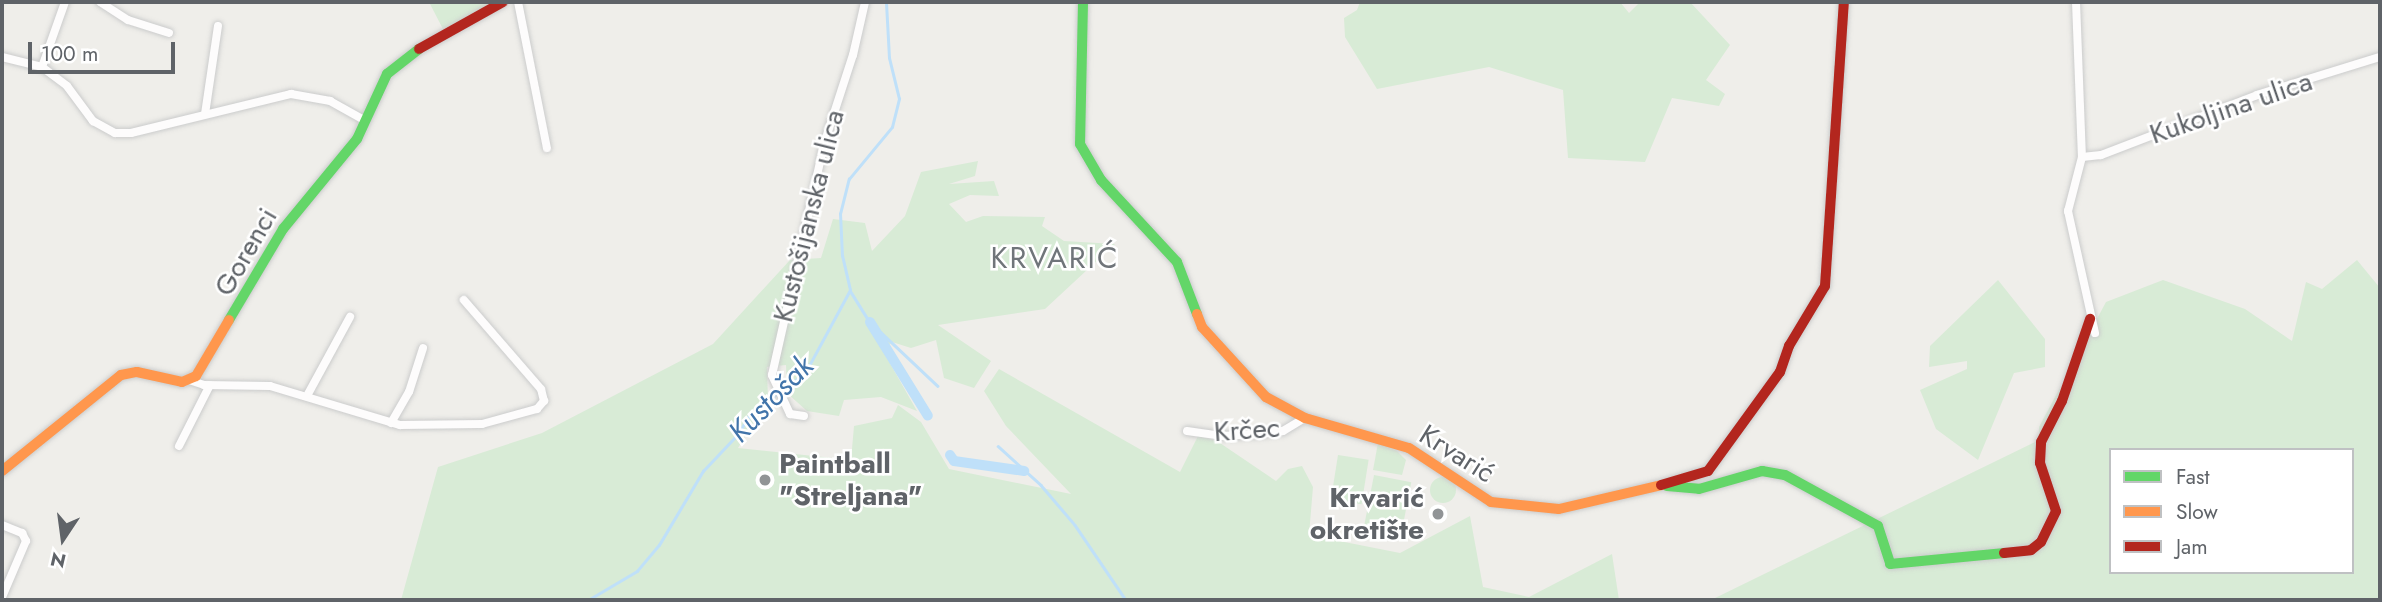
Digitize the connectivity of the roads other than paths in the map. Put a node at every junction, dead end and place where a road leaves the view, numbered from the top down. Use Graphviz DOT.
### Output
graph roads {
  1 [pos="65,2"];
  2 [pos="100,2"];
  3 [pos="503,2"];
  4 [pos="518,2"];
  5 [pos="865,2"];
  6 [pos="1083,2"];
  7 [pos="1844,2"];
  8 [pos="2076,2"];
  9 [pos="218,26"];
  10 [pos="169,33"];
  11 [pos="2,57"];
  12 [pos="2380,57"];
  13 [pos="42,67"];
  14 [pos="205,114"];
  15 [pos="366,121"];
  16 [pos="547,148"];
  17 [pos="2082,157"];
  18 [pos="464,300"];
  19 [pos="350,317"];
  20 [pos="2090,318"];
  21 [pos="2095,333"];
  22 [pos="423,348"];
  23 [pos="189,380"];
  24 [pos="210,385"];
  25 [pos="308,394"];
  26 [pos="804,416"];
  27 [pos="1305,418"];
  28 [pos="391,423"];
  29 [pos="1187,431"];
  30 [pos="179,446"];
  31 [pos="2,471"];
  32 [pos="1666,485"];
  33 [pos="2,525"];
  34 [pos="2,597"];
  1 -- 13 [label="street"];
  2 -- 10 [label="street"];
  3 -- 15 [label="street, Gorenci"];
  4 -- 16 [label="street"];
  5 -- 26 [label="street, Kustošijanska ulica"];
  6 -- 27 [label="street, Krvarić"];
  7 -- 32 [label="street, Krvarić"];
  8 -- 17 [label="street"];
  9 -- 14 [label="street"];
  11 -- 13 [label="street"];
  12 -- 17 [label="street, Kukoljina ulica"];
  13 -- 14 [label="street"];
  14 -- 15 [label="street"];
  15 -- 23 [label="street, Gorenci"];
  17 -- 20 [label="street"];
  18 -- 28 [label="street"];
  19 -- 25 [label="street"];
  20 -- 21 [label="street"];
  20 -- 32 [label="street"];
  22 -- 28 [label="street"];
  23 -- 24 [label="street"];
  23 -- 31 [label="street"];
  24 -- 25 [label="street"];
  24 -- 30 [label="street"];
  25 -- 28 [label="street"];
  27 -- 29 [label="street, Krčec"];
  27 -- 32 [label="street, Krvarić"];
  33 -- 34 [label="street"];
}
